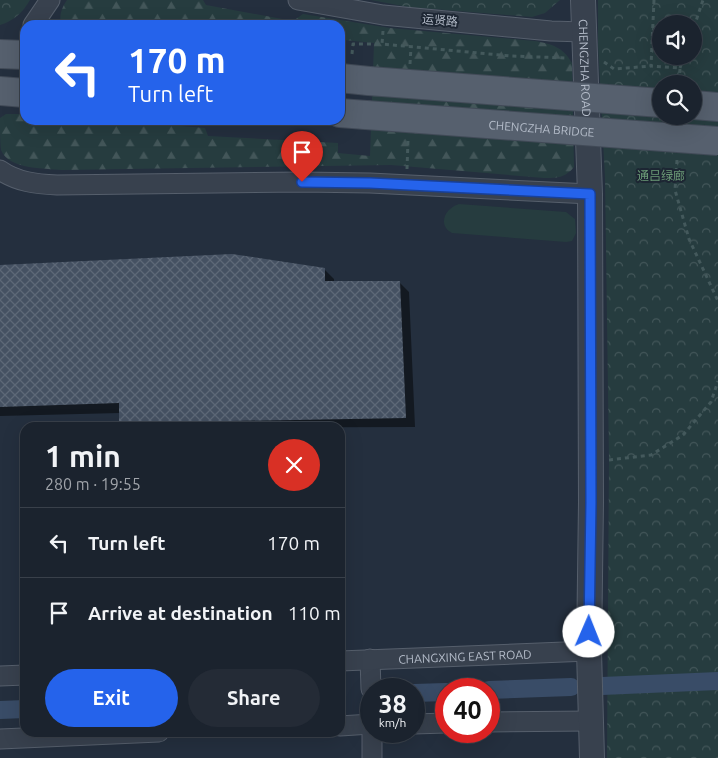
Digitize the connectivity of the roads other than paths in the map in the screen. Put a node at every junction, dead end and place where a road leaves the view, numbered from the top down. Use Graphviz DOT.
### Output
graph roads {
  1 [pos="50,0"];
  2 [pos="298,0"];
  3 [pos="583,0"];
  4 [pos="37,20"];
  5 [pos="584,32"];
  6 [pos="345,79"];
  7 [pos="0,91"];
  8 [pos="20,93"];
  9 [pos="652,101"];
  10 [pos="702,106"];
  11 [pos="718,107"];
  12 [pos="353,114"];
  13 [pos="718,141"];
  14 [pos="0,170"];
  15 [pos="590,194"];
  16 [pos="589,651"];
  17 [pos="370,659"];
  18 [pos="345,661"];
  19 [pos="20,674"];
  20 [pos="0,676"];
  21 [pos="371,678"];
  22 [pos="592,720"];
  23 [pos="500,722"];
  24 [pos="360,725"];
  25 [pos="345,726"];
  26 [pos="46,737"];
  27 [pos="0,739"];
  28 [pos="372,743"];
  29 [pos="372,758"];
  30 [pos="592,758"];
  1 -- 4 [label="street"];
  2 -- 5 [label="street, 运贤路"];
  3 -- 5 [label="street, CHENGZHA ROAD"];
  5 -- 15 [label="street, CHENGZHA ROAD"];
  6 -- 9 [label="main road, bridge"];
  7 -- 8 [label="main road"];
  10 -- 11 [label="main road"];
  12 -- 13 [label="main road, CHENGZHA BRIDGE, bridge"];
  14 -- 15 [label="street"];
  15 -- 16 [label="street, CHENGZHA ROAD"];
  16 -- 17 [label="street, CHANGXING EAST ROAD"];
  16 -- 22 [label="street, CHENGZHA ROAD"];
  17 -- 18 [label="street, CHANGXING EAST ROAD"];
  17 -- 21 [label="street"];
  19 -- 20 [label="street"];
  22 -- 23 [label="street"];
  22 -- 30 [label="street, CHENGZHA ROAD"];
  24 -- 25 [label="street"];
  26 -- 27 [label="street"];
  28 -- 29 [label="street"];
}
